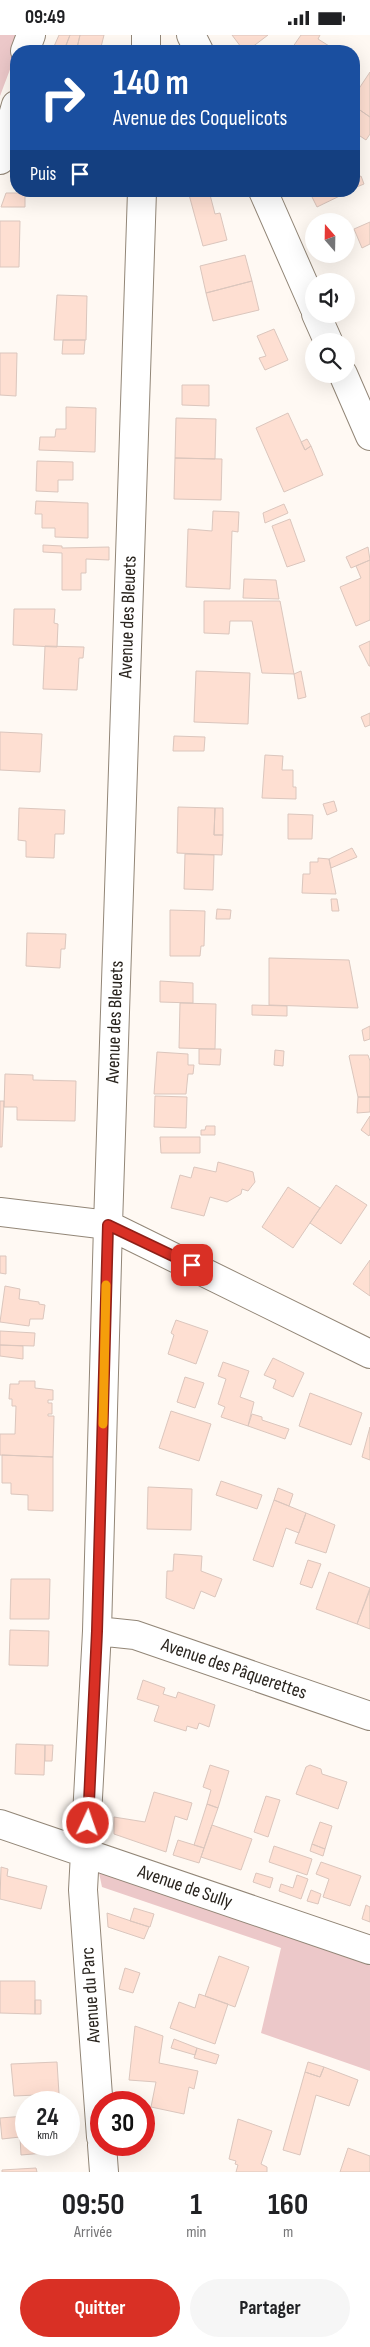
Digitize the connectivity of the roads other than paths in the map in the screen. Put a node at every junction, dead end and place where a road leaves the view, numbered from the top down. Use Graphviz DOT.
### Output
graph roads {
  1 [pos="10,126"];
  2 [pos="0,160"];
  3 [pos="142,197"];
  4 [pos="266,197"];
  5 [pos="305,287"];
  6 [pos="347,383"];
  7 [pos="370,437"];
  8 [pos="0,1212"];
  9 [pos="108,1225"];
  10 [pos="370,1353"];
  11 [pos="97,1631"];
  12 [pos="370,1716"];
  13 [pos="0,1824"];
  14 [pos="85,1853"];
  15 [pos="370,1950"];
  16 [pos="98,2091"];
  1 -- 2 [label="street"];
  3 -- 9 [label="street, Avenue des Bleuets"];
  4 -- 5 [label="street"];
  6 -- 7 [label="street"];
  8 -- 9 [label="street"];
  9 -- 10 [label="street"];
  9 -- 11 [label="street, Avenue des Bleuets"];
  11 -- 12 [label="street, Avenue des Pâquerettes"];
  11 -- 14 [label="street, Avenue des Bleuets"];
  13 -- 14 [label="street, Avenue de Sully"];
  14 -- 15 [label="street, Avenue de Sully"];
  14 -- 16 [label="street, Avenue du Parc"];
}
